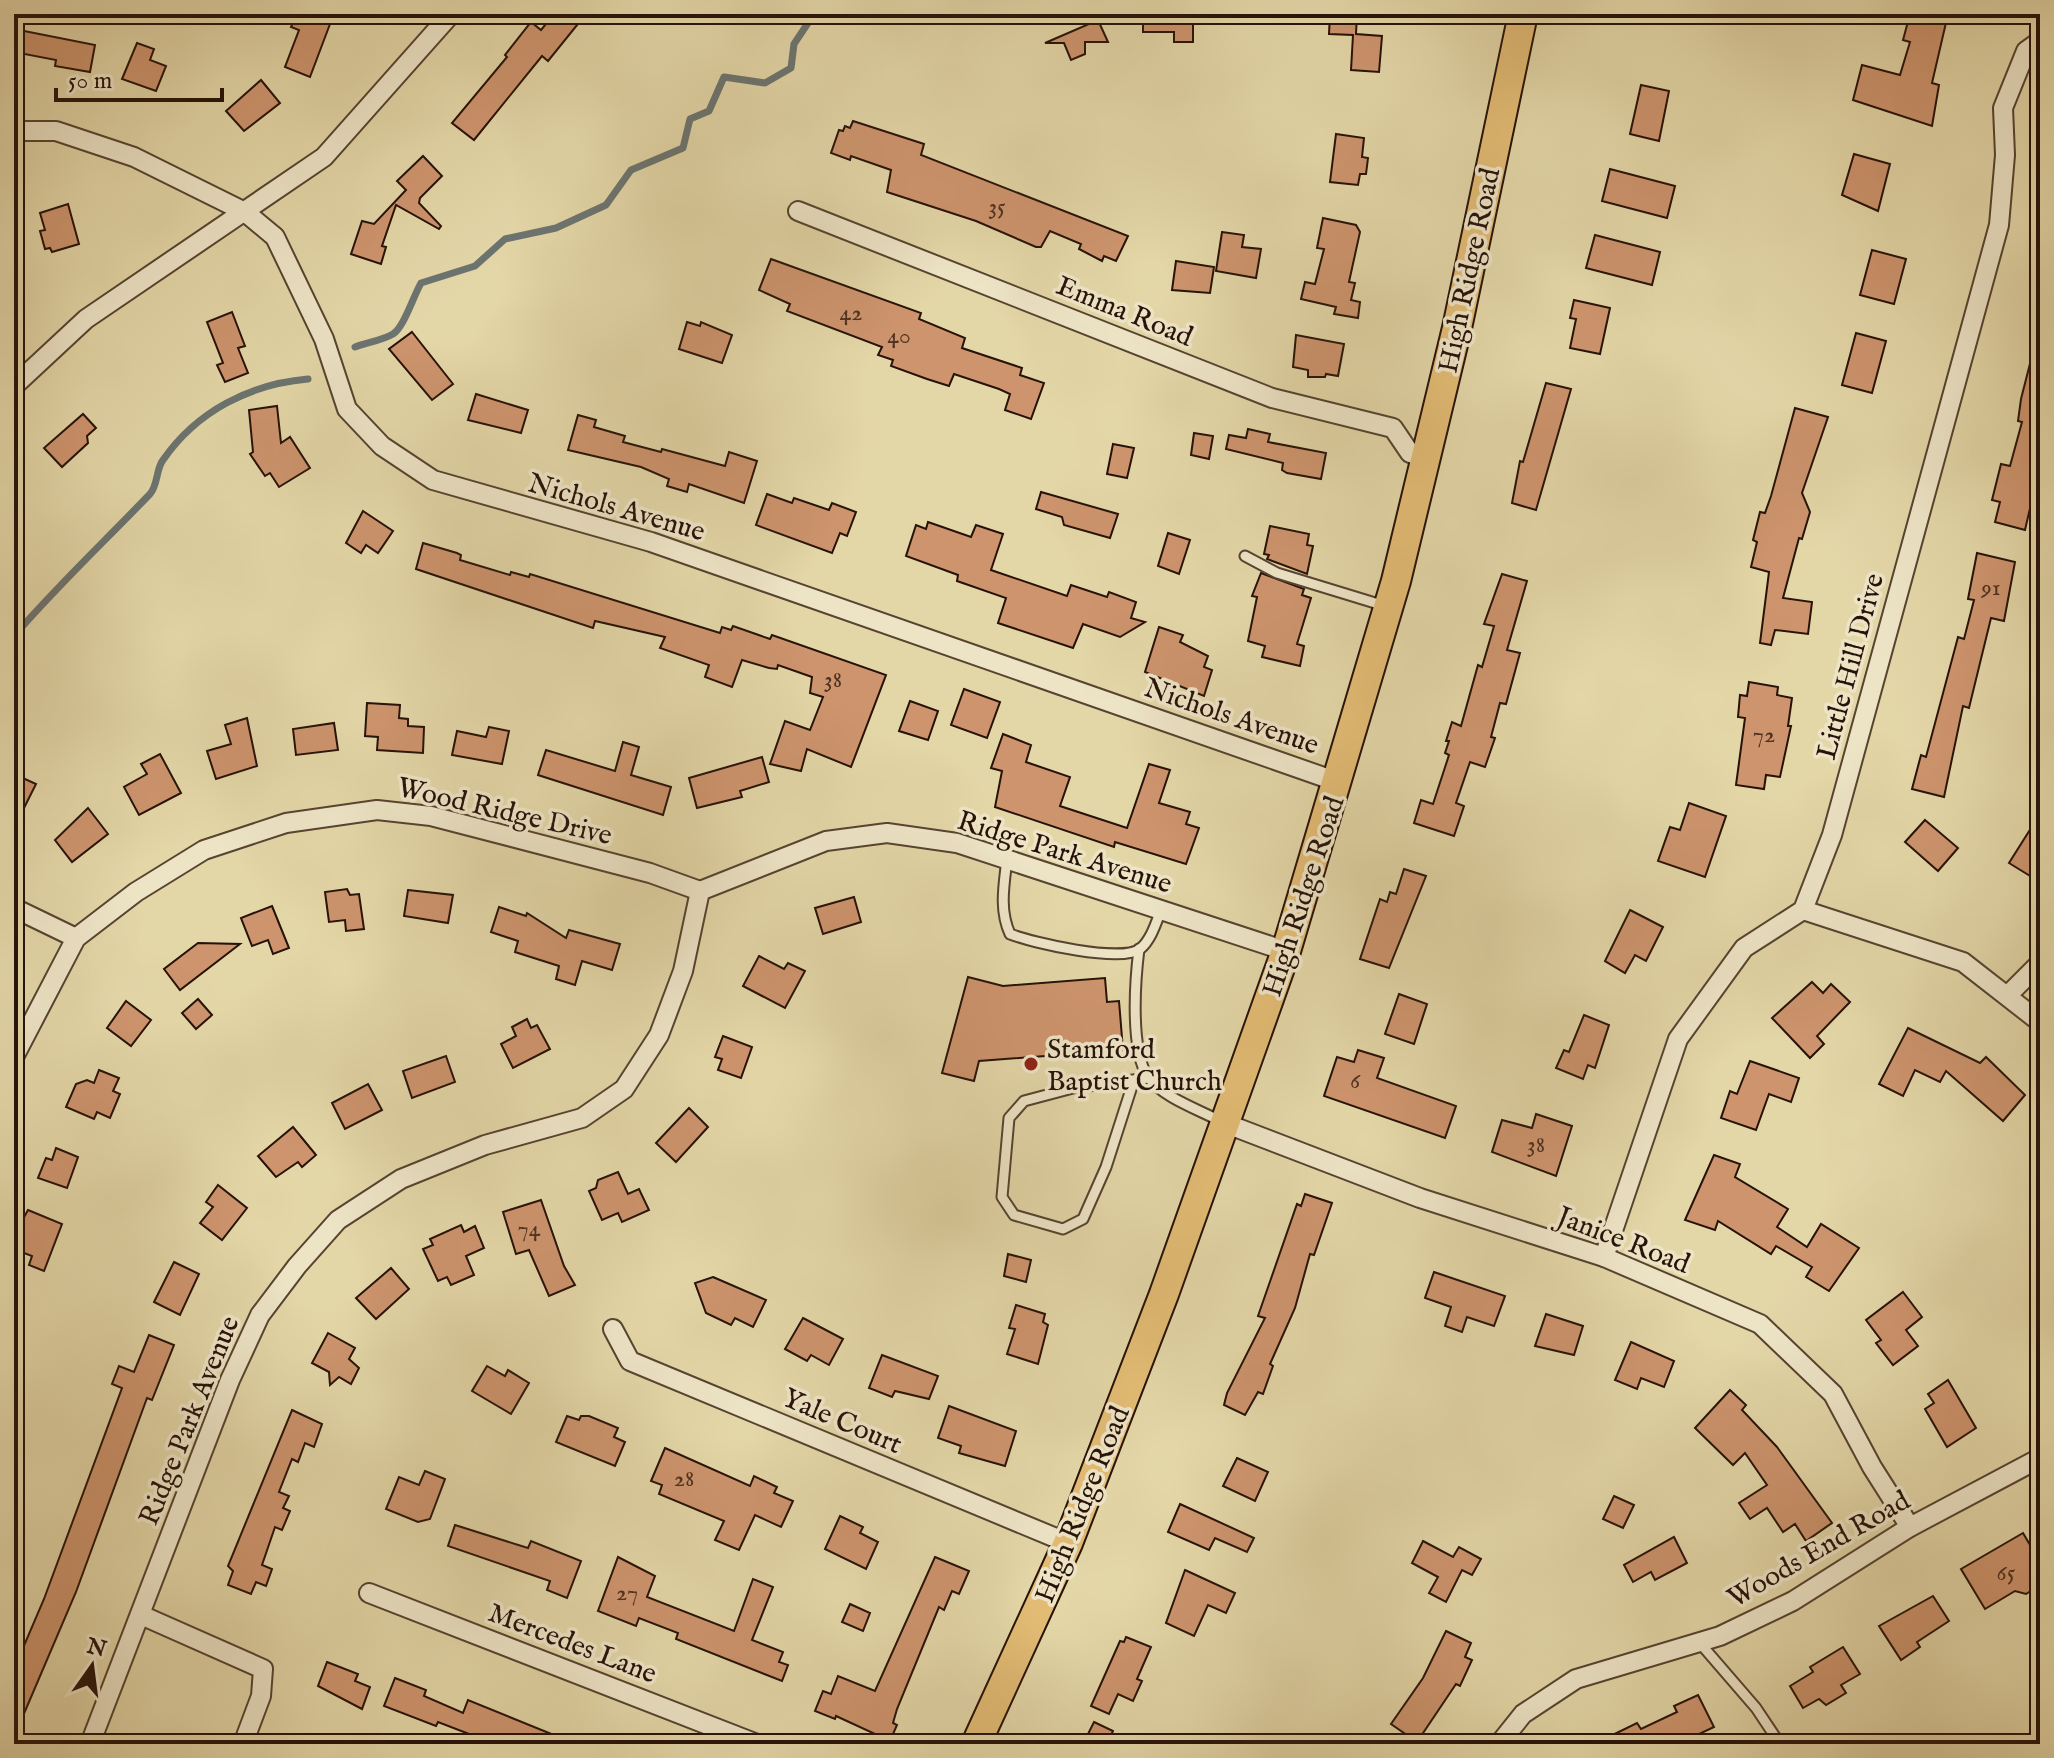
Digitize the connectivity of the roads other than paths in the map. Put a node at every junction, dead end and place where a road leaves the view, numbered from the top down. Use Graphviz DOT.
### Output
graph roads {
  1 [pos="451,14"];
  2 [pos="1523,14"];
  3 [pos="2040,41"];
  4 [pos="14,131"];
  5 [pos="798,211"];
  6 [pos="245,212"];
  7 [pos="14,386"];
  8 [pos="1426,458"];
  9 [pos="1245,556"];
  10 [pos="1389,607"];
  11 [pos="1338,782"];
  12 [pos="1007,859"];
  13 [pos="700,891"];
  14 [pos="14,908"];
  15 [pos="1161,910"];
  16 [pos="1803,910"];
  17 [pos="76,938"];
  18 [pos="1139,949"];
  19 [pos="1286,951"];
  20 [pos="2040,963"];
  21 [pos="2008,995"];
  22 [pos="2040,1022"];
  23 [pos="14,1057"];
  24 [pos="1148,1078"];
  25 [pos="1134,1080"];
  26 [pos="1227,1124"];
  27 [pos="1604,1257"];
  28 [pos="613,1329"];
  29 [pos="2040,1458"];
  30 [pos="1910,1527"];
  31 [pos="1068,1543"];
  32 [pos="369,1593"];
  33 [pos="141,1615"];
  34 [pos="1699,1642"];
  35 [pos="90,1744"];
  36 [pos="243,1744"];
  37 [pos="757,1744"];
  38 [pos="976,1744"];
  39 [pos="1499,1744"];
  40 [pos="1780,1744"];
  1 -- 6 [label="street"];
  2 -- 8 [label="main road, High Ridge Road"];
  3 -- 16 [label="street, Little Hill Drive"];
  4 -- 6 [label="street, Nichols Avenue"];
  5 -- 8 [label="street, Emma Road"];
  6 -- 7 [label="street"];
  6 -- 11 [label="street, Nichols Avenue"];
  8 -- 10 [label="main road, High Ridge Road"];
  9 -- 10 [label="lane"];
  10 -- 11 [label="main road, High Ridge Road"];
  11 -- 19 [label="main road, High Ridge Road"];
  12 -- 13 [label="street, Ridge Park Avenue"];
  12 -- 15 [label="street, Ridge Park Avenue"];
  12 -- 18 [label="lane"];
  13 -- 17 [label="street, Wood Ridge Drive"];
  13 -- 33 [label="street, Ridge Park Avenue"];
  14 -- 17 [label="street"];
  15 -- 18 [label="lane"];
  15 -- 19 [label="street, Ridge Park Avenue"];
  16 -- 21 [label="street"];
  16 -- 27 [label="street"];
  17 -- 23 [label="street, Wood Ridge Drive"];
  18 -- 24 [label="lane"];
  19 -- 26 [label="main road, High Ridge Road"];
  20 -- 21 [label="street"];
  21 -- 22 [label="street"];
  24 -- 25 [label="lane"];
  24 -- 26 [label="lane"];
  25 -- 25 [label="lane"];
  26 -- 27 [label="street, Janice Road"];
  26 -- 31 [label="main road, High Ridge Road"];
  27 -- 30 [label="street, Janice Road"];
  28 -- 31 [label="street, Yale Court"];
  29 -- 30 [label="street, Woods End Road"];
  30 -- 34 [label="street, Woods End Road"];
  31 -- 38 [label="main road, High Ridge Road"];
  32 -- 37 [label="street, Mercedes Lane"];
  33 -- 35 [label="street, Ridge Park Avenue"];
  33 -- 36 [label="street"];
  34 -- 39 [label="street, Woods End Road"];
  34 -- 40 [label="lane"];
}
